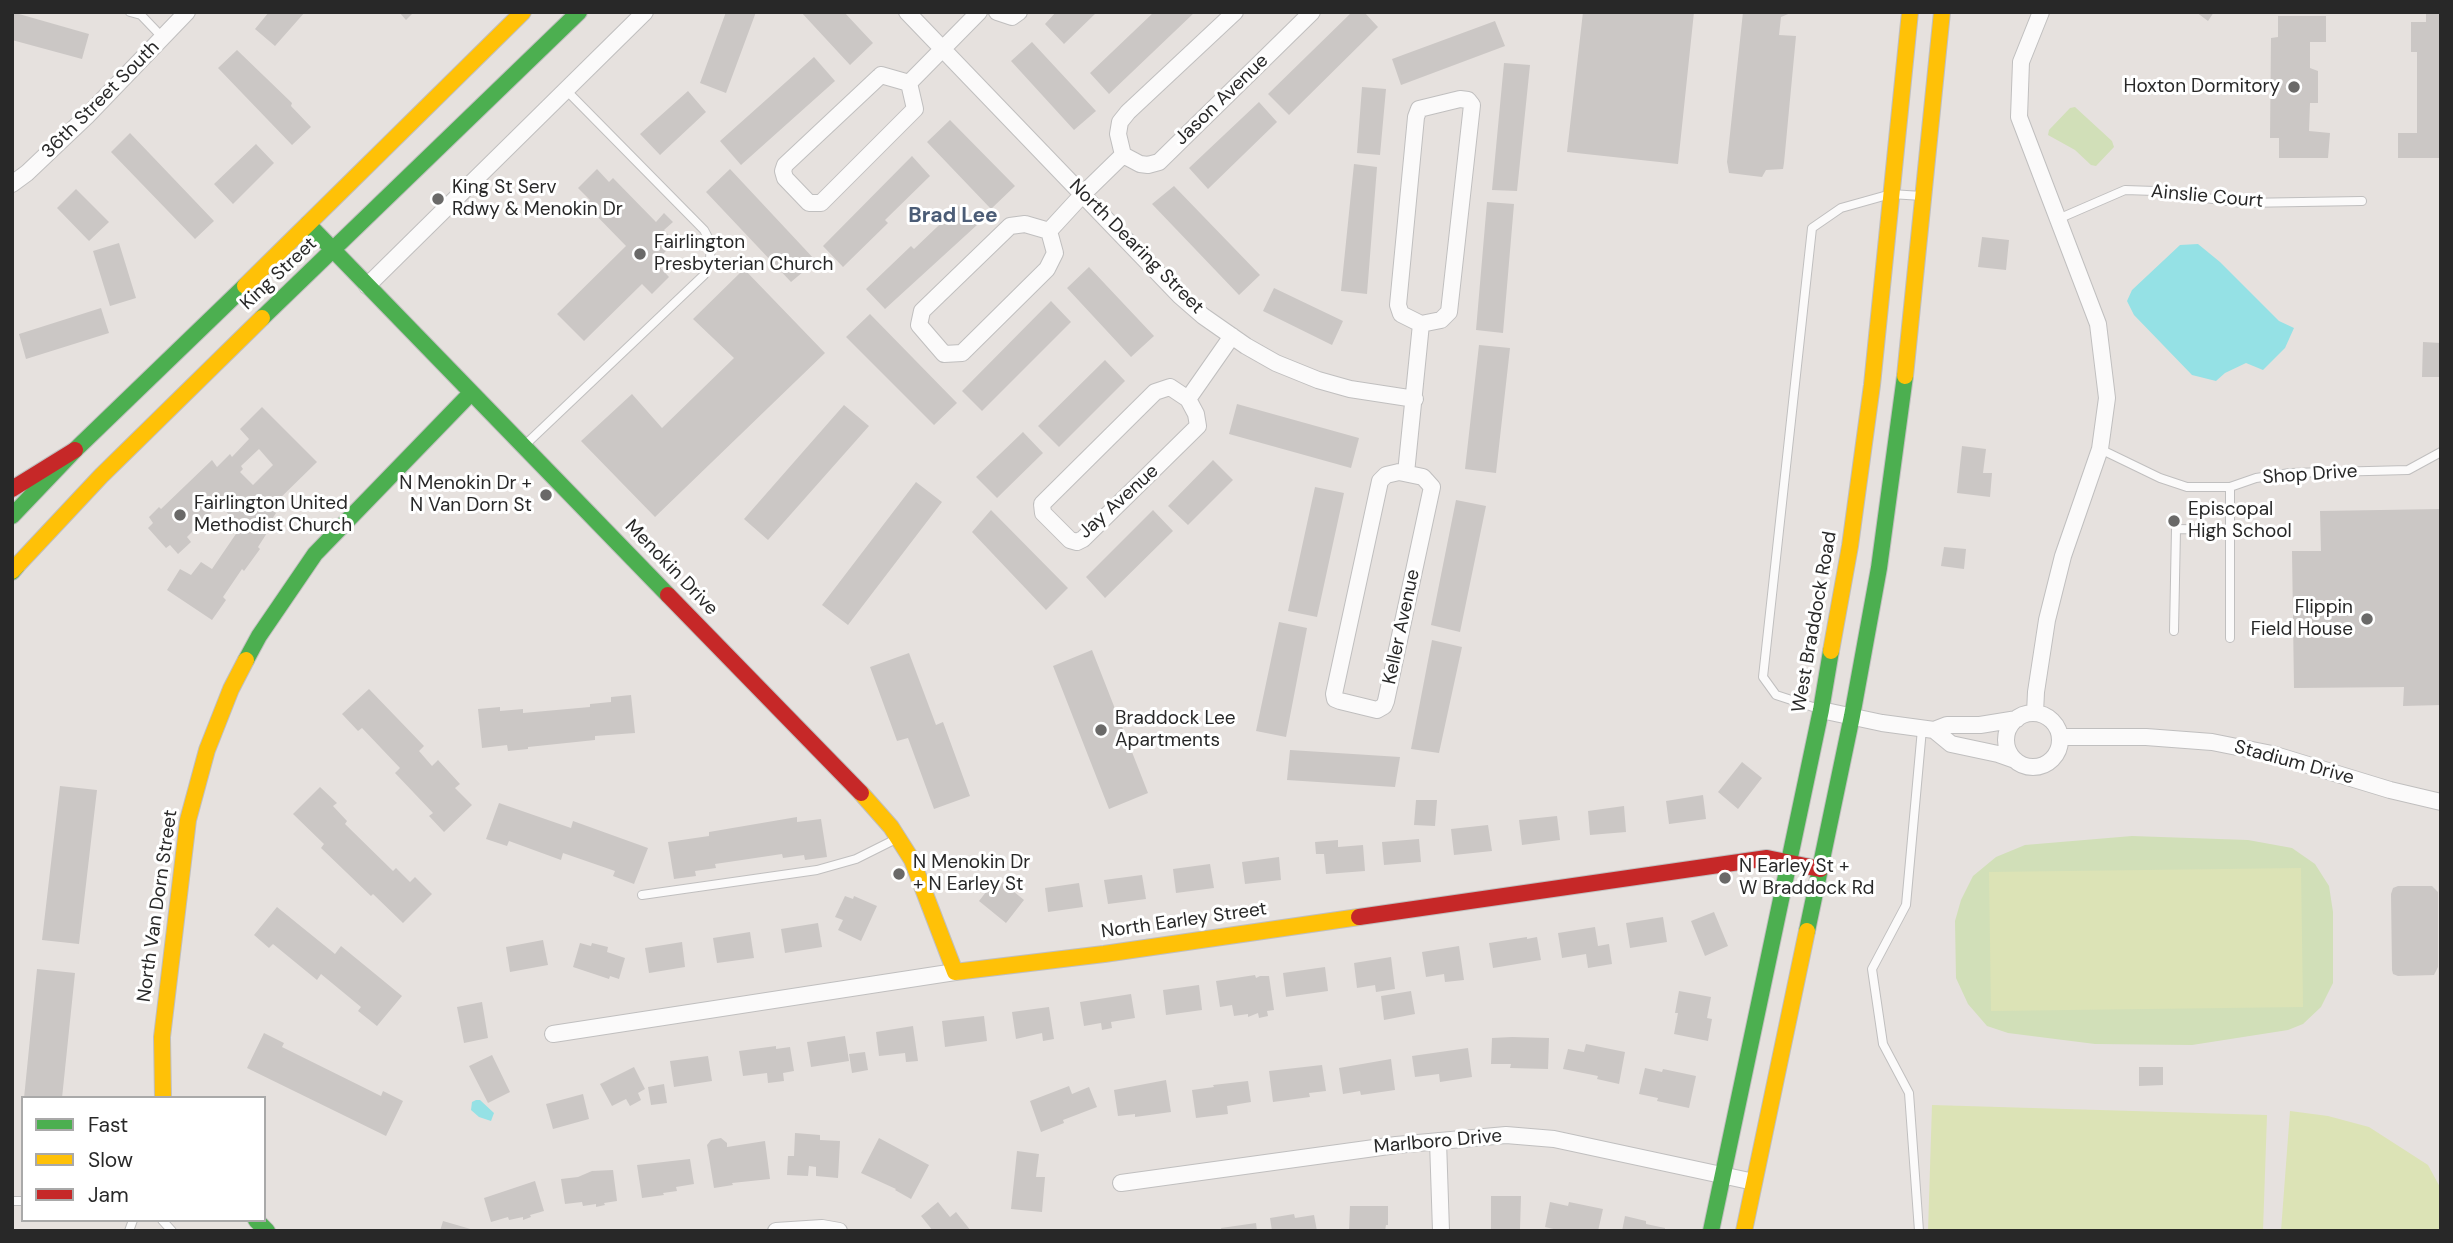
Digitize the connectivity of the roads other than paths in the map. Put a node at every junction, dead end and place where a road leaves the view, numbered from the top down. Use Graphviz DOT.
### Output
graph roads {
  1 [pos="130,12"];
  2 [pos="187,12"];
  3 [pos="523,12"];
  4 [pos="579,12"];
  5 [pos="645,12"];
  6 [pos="907,12"];
  7 [pos="979,12"];
  8 [pos="998,12"];
  9 [pos="1019,12"];
  10 [pos="1234,12"];
  11 [pos="1312,12"];
  12 [pos="1910,12"];
  13 [pos="1942,12"];
  14 [pos="2041,12"];
  15 [pos="163,38"];
  16 [pos="942,50"];
  17 [pos="909,83"];
  18 [pos="566,90"];
  19 [pos="1123,155"];
  20 [pos="12,184"];
  21 [pos="1083,194"];
  22 [pos="1891,194"];
  23 [pos="1922,196"];
  24 [pos="2362,201"];
  25 [pos="2058,219"];
  26 [pos="308,225"];
  27 [pos="1049,231"];
  28 [pos="333,251"];
  29 [pos="366,286"];
  30 [pos="1421,324"];
  31 [pos="1232,336"];
  32 [pos="471,393"];
  33 [pos="1188,399"];
  34 [pos="1415,399"];
  35 [pos="523,446"];
  36 [pos="2100,449"];
  37 [pos="75,450"];
  38 [pos="2441,452"];
  39 [pos="1406,473"];
  40 [pos="2230,487"];
  41 [pos="12,489"];
  42 [pos="12,516"];
  43 [pos="2230,530"];
  44 [pos="14,569"];
  45 [pos="2174,631"];
  46 [pos="2230,638"];
  47 [pos="1821,710"];
  48 [pos="2035,713"];
  49 [pos="1852,716"];
  50 [pos="2017,719"];
  51 [pos="1928,730"];
  52 [pos="2060,737"];
  53 [pos="2015,760"];
  54 [pos="2441,802"];
  55 [pos="898,838"];
  56 [pos="1790,863"];
  57 [pos="1820,869"];
  58 [pos="642,895"];
  59 [pos="954,972"];
  60 [pos="553,1034"];
  61 [pos="163,1096"];
  62 [pos="1438,1141"];
  63 [pos="1723,1175"];
  64 [pos="1754,1182"];
  65 [pos="1121,1183"];
  66 [pos="776,1231"];
  67 [pos="839,1231"];
  68 [pos="1441,1231"];
  69 [pos="1711,1231"];
  70 [pos="1744,1231"];
  71 [pos="1919,1231"];
  1 -- 15 [label="lane"];
  2 -- 15 [label="street, 36th Street South"];
  3 -- 26 [label="main road, King Street"];
  4 -- 28 [label="main road, King Street"];
  5 -- 18 [label="street"];
  6 -- 16 [label="street, North Dearing Street"];
  7 -- 16 [label="street"];
  8 -- 9 [label="street"];
  10 -- 19 [label="street"];
  11 -- 19 [label="street, Jason Avenue"];
  12 -- 22 [label="main road, West Braddock Road"];
  13 -- 23 [label="main road"];
  14 -- 25 [label="street"];
  15 -- 20 [label="street, 36th Street South"];
  16 -- 17 [label="street"];
  16 -- 21 [label="street, North Dearing Street"];
  17 -- 17 [label="street"];
  18 -- 29 [label="street"];
  18 -- 35 [label="lane"];
  19 -- 21 [label="street"];
  21 -- 27 [label="street"];
  21 -- 31 [label="street, North Dearing Street"];
  22 -- 23 [label="lane"];
  22 -- 47 [label="main road, West Braddock Road"];
  22 -- 47 [label="lane"];
  23 -- 49 [label="main road"];
  24 -- 25 [label="lane, Ainslie Court"];
  25 -- 36 [label="street"];
  26 -- 28 [label="main road, Menokin Drive"];
  26 -- 37 [label="main road, King Street"];
  27 -- 27 [label="street"];
  28 -- 29 [label="main road, Menokin Drive"];
  28 -- 44 [label="main road, King Street"];
  29 -- 32 [label="main road, Menokin Drive"];
  30 -- 30 [label="street"];
  30 -- 34 [label="street"];
  31 -- 33 [label="street"];
  31 -- 34 [label="street, North Dearing Street"];
  32 -- 35 [label="main road, Menokin Drive"];
  32 -- 61 [label="main road, North Van Dorn Street"];
  33 -- 33 [label="street, Jay Avenue"];
  34 -- 39 [label="street"];
  35 -- 55 [label="main road, Menokin Drive"];
  36 -- 40 [label="lane, Shop Drive"];
  36 -- 48 [label="street"];
  37 -- 41 [label="main road"];
  37 -- 42 [label="main road, King Street"];
  38 -- 40 [label="lane, Shop Drive"];
  39 -- 39 [label="street, Keller Avenue"];
  40 -- 43 [label="lane"];
  43 -- 45 [label="lane"];
  43 -- 46 [label="lane"];
  47 -- 49 [label="street"];
  47 -- 56 [label="main road, West Braddock Road"];
  48 -- 50 [label="street"];
  48 -- 52 [label="street"];
  49 -- 51 [label="street"];
  49 -- 57 [label="main road"];
  50 -- 51 [label="street"];
  50 -- 53 [label="street"];
  51 -- 53 [label="street"];
  51 -- 71 [label="lane"];
  52 -- 53 [label="street"];
  52 -- 54 [label="street, Stadium Drive"];
  55 -- 58 [label="lane"];
  55 -- 59 [label="main road, Menokin Drive"];
  56 -- 57 [label="main road, North Earley Street"];
  56 -- 59 [label="main road, North Earley Street"];
  56 -- 63 [label="main road, West Braddock Road"];
  57 -- 64 [label="main road"];
  59 -- 60 [label="street, North Earley Street"];
  62 -- 63 [label="street, Marlboro Drive"];
  62 -- 65 [label="street, Marlboro Drive"];
  62 -- 68 [label="street"];
  63 -- 64 [label="street, Marlboro Drive"];
  63 -- 69 [label="main road, West Braddock Road"];
  64 -- 70 [label="main road"];
  66 -- 67 [label="street"];
}
